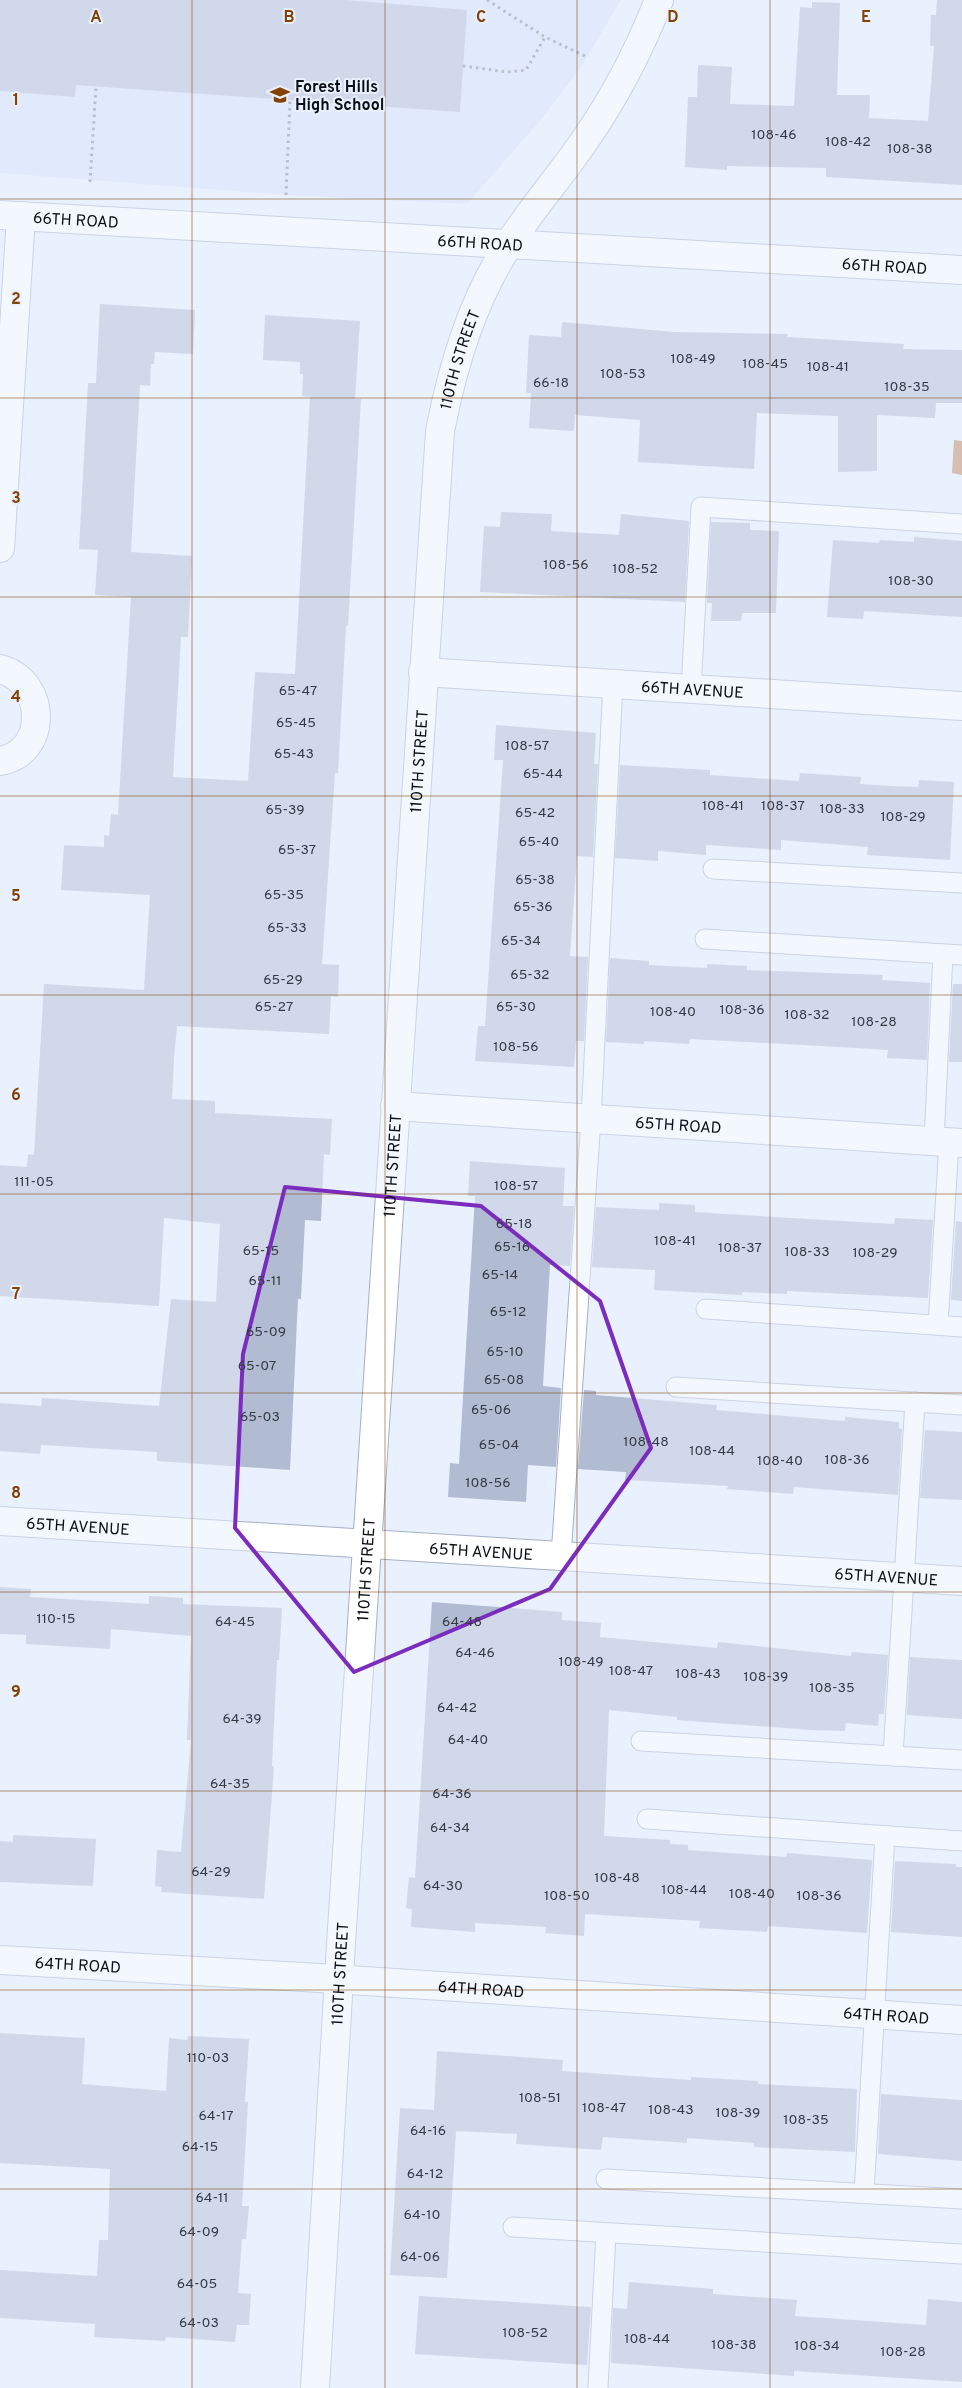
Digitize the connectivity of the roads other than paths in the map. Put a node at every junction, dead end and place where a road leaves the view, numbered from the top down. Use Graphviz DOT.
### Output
graph roads {
  1 [pos="659,0"];
  2 [pos="11,215"];
  3 [pos="509,244"];
  4 [pos="962,270"];
  5 [pos="962,524"];
  6 [pos="0,548"];
  7 [pos="0,669"];
  8 [pos="423,672"];
  9 [pos="614,684"];
  10 [pos="691,689"];
  11 [pos="962,706"];
  12 [pos="0,761"];
  13 [pos="713,869"];
  14 [pos="962,883"];
  15 [pos="705,939"];
  16 [pos="943,954"];
  17 [pos="962,955"];
  18 [pos="395,1106"];
  19 [pos="591,1119"];
  20 [pos="948,1142"];
  21 [pos="706,1309"];
  22 [pos="938,1325"];
  23 [pos="962,1327"];
  24 [pos="676,1387"];
  25 [pos="915,1402"];
  26 [pos="962,1405"];
  27 [pos="0,1521"];
  28 [pos="366,1543"];
  29 [pos="561,1556"];
  30 [pos="905,1577"];
  31 [pos="962,1581"];
  32 [pos="641,1741"];
  33 [pos="893,1756"];
  34 [pos="962,1760"];
  35 [pos="646,1819"];
  36 [pos="885,1836"];
  37 [pos="962,1841"];
  38 [pos="0,1960"];
  39 [pos="339,1979"];
  40 [pos="874,2014"];
  41 [pos="962,2020"];
  42 [pos="606,2179"];
  43 [pos="864,2193"];
  44 [pos="962,2199"];
  45 [pos="513,2227"];
  46 [pos="606,2233"];
  47 [pos="962,2254"];
  48 [pos="315,2388"];
  49 [pos="598,2388"];
  1 -- 3 [label="street, 110TH STREET"];
  2 -- 3 [label="street, 66TH ROAD"];
  2 -- 6 [label="street"];
  3 -- 4 [label="street, 66TH ROAD"];
  3 -- 8 [label="street, 110TH STREET"];
  5 -- 10 [label="lane"];
  7 -- 12 [label="street"];
  8 -- 9 [label="street, 66TH AVENUE"];
  8 -- 18 [label="street, 110TH STREET"];
  9 -- 10 [label="street, 66TH AVENUE"];
  9 -- 19 [label="lane"];
  10 -- 11 [label="street, 66TH AVENUE"];
  13 -- 14 [label="lane"];
  15 -- 16 [label="lane"];
  16 -- 17 [label="lane"];
  16 -- 20 [label="lane"];
  18 -- 19 [label="street, 65TH ROAD"];
  18 -- 28 [label="street, 110TH STREET"];
  19 -- 20 [label="street, 65TH ROAD"];
  19 -- 29 [label="lane"];
  20 -- 22 [label="lane"];
  21 -- 22 [label="lane"];
  22 -- 23 [label="lane"];
  24 -- 25 [label="lane"];
  25 -- 26 [label="lane"];
  25 -- 30 [label="lane"];
  27 -- 28 [label="street, 65TH AVENUE"];
  28 -- 29 [label="street, 65TH AVENUE"];
  28 -- 39 [label="street, 110TH STREET"];
  29 -- 30 [label="street, 65TH AVENUE"];
  30 -- 31 [label="street, 65TH AVENUE"];
  30 -- 33 [label="lane"];
  32 -- 33 [label="lane"];
  33 -- 34 [label="lane"];
  35 -- 36 [label="lane"];
  36 -- 37 [label="lane"];
  36 -- 40 [label="lane"];
  38 -- 39 [label="street, 64TH ROAD"];
  39 -- 40 [label="street, 64TH ROAD"];
  39 -- 48 [label="street, 110TH STREET"];
  40 -- 41 [label="street, 64TH ROAD"];
  40 -- 43 [label="lane"];
  42 -- 43 [label="lane"];
  43 -- 44 [label="lane"];
  45 -- 46 [label="lane"];
  46 -- 47 [label="lane"];
  46 -- 49 [label="lane"];
}
